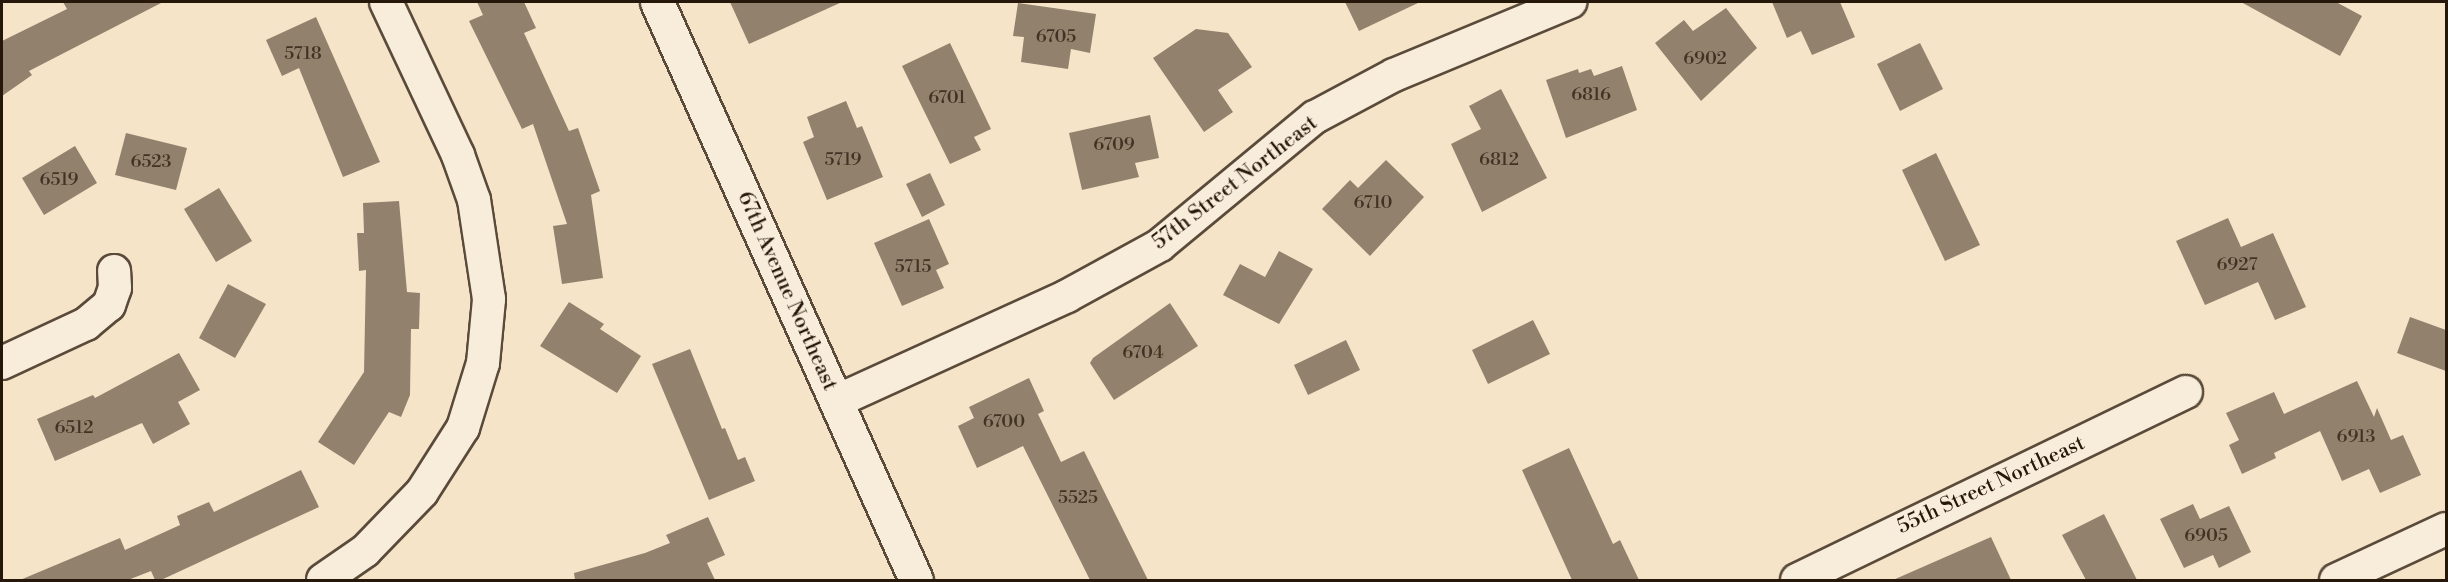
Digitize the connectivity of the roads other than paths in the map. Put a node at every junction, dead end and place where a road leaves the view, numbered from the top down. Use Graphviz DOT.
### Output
graph roads {
  1 [pos="386,2"];
  2 [pos="657,2"];
  3 [pos="1570,2"];
  4 [pos="114,271"];
  5 [pos="2,363"];
  6 [pos="2186,392"];
  7 [pos="837,401"];
  8 [pos="2446,529"];
  9 [pos="323,580"];
  10 [pos="916,580"];
  11 [pos="1797,580"];
  12 [pos="2336,580"];
  1 -- 9 [label="street"];
  2 -- 7 [label="street, 67th Avenue Northeast"];
  3 -- 7 [label="street, 57th Street Northeast"];
  4 -- 5 [label="street"];
  6 -- 11 [label="street, 55th Street Northeast"];
  7 -- 10 [label="street, 67th Avenue Northeast"];
  8 -- 12 [label="street"];
}
